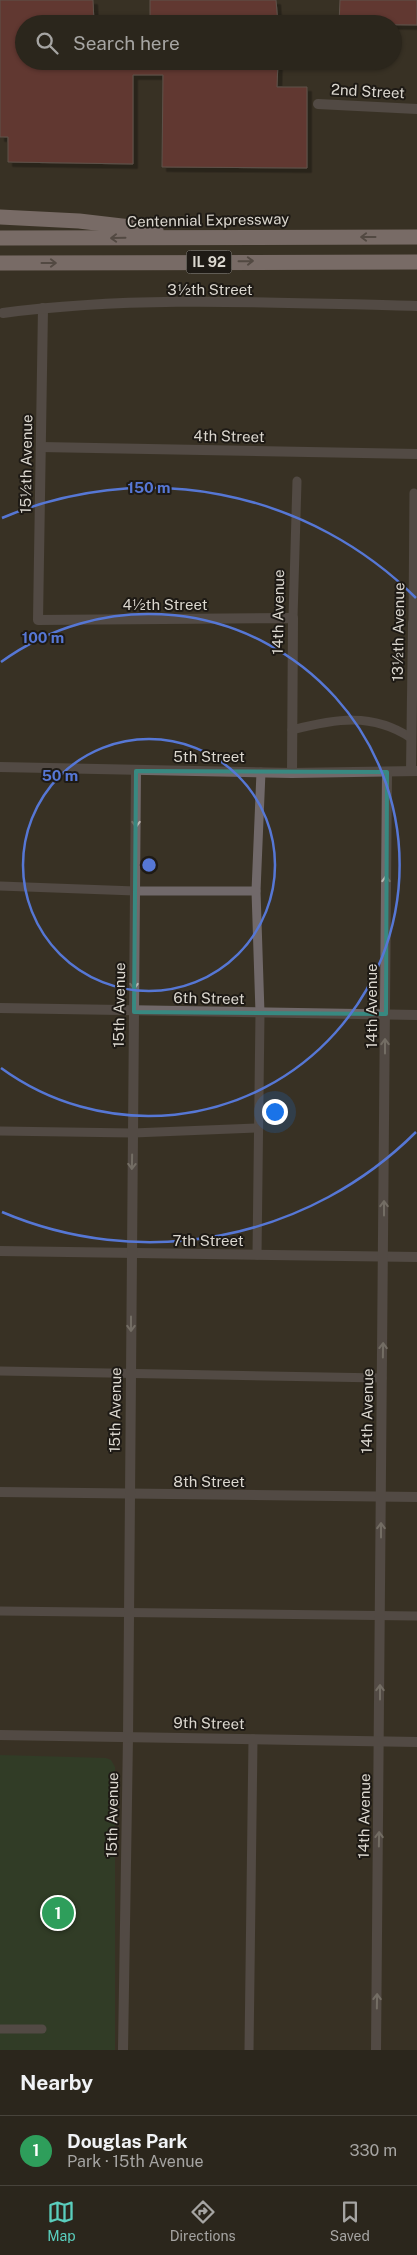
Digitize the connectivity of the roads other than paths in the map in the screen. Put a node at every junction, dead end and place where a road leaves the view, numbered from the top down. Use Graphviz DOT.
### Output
graph roads {
  1 [pos="318,104"];
  2 [pos="417,108"];
  3 [pos="0,217"];
  4 [pos="222,237"];
  5 [pos="417,237"];
  6 [pos="0,238"];
  7 [pos="417,262"];
  8 [pos="0,263"];
  9 [pos="417,306"];
  10 [pos="43,308"];
  11 [pos="3,314"];
  12 [pos="41,447"];
  13 [pos="417,454"];
  14 [pos="297,481"];
  15 [pos="414,493"];
  16 [pos="293,618"];
  17 [pos="38,620"];
  18 [pos="415,623"];
  19 [pos="292,730"];
  20 [pos="411,738"];
  21 [pos="0,767"];
  22 [pos="136,771"];
  23 [pos="414,771"];
  24 [pos="261,772"];
  25 [pos="387,772"];
  26 [pos="292,773"];
  27 [pos="0,886"];
  28 [pos="135,891"];
  29 [pos="256,891"];
  30 [pos="0,1008"];
  31 [pos="134,1012"];
  32 [pos="260,1013"];
  33 [pos="386,1014"];
  34 [pos="417,1015"];
  35 [pos="258,1128"];
  36 [pos="0,1131"];
  37 [pos="133,1133"];
  38 [pos="0,1251"];
  39 [pos="131,1255"];
  40 [pos="257,1255"];
  41 [pos="384,1257"];
  42 [pos="417,1258"];
  43 [pos="0,1371"];
  44 [pos="131,1372"];
  45 [pos="382,1378"];
  46 [pos="0,1492"];
  47 [pos="130,1495"];
  48 [pos="381,1497"];
  49 [pos="417,1497"];
  50 [pos="0,1611"];
  51 [pos="129,1612"];
  52 [pos="381,1616"];
  53 [pos="417,1616"];
  54 [pos="0,1735"];
  55 [pos="128,1737"];
  56 [pos="253,1739"];
  57 [pos="380,1741"];
  58 [pos="417,1742"];
  59 [pos="0,2029"];
  60 [pos="42,2029"];
  61 [pos="122,2050"];
  62 [pos="249,2050"];
  63 [pos="376,2050"];
  1 -- 2 [label="street, 2nd Street"];
  3 -- 4 [label="highway"];
  5 -- 4 [label="highway, Centennial Expressway / IL 92, one-way"];
  4 -- 6 [label="highway, Centennial Expressway / IL 92, one-way"];
  8 -- 7 [label="highway, IL 92, one-way"];
  9 -- 10 [label="street, 3½th Street"];
  10 -- 11 [label="street, 3½th Street"];
  10 -- 12 [label="street, 15½th Avenue"];
  12 -- 13 [label="street, 4th Street"];
  12 -- 17 [label="street, 15½th Avenue"];
  14 -- 16 [label="lane, 14th Avenue"];
  15 -- 18 [label="lane, 13½th Avenue"];
  16 -- 17 [label="street, 4½th Street"];
  16 -- 19 [label="street, 14th Avenue"];
  18 -- 20 [label="street, 13½th Avenue"];
  19 -- 20 [label="lane"];
  19 -- 26 [label="street, 14th Avenue"];
  20 -- 23 [label="street, 13½th Avenue"];
  21 -- 22 [label="street, 5th Street"];
  22 -- 24 [label="street, 5th Street"];
  22 -- 28 [label="street, 15th Avenue, one-way"];
  23 -- 25 [label="street, 5th Street"];
  24 -- 26 [label="street, 5th Street"];
  24 -- 29 [label="lane"];
  25 -- 26 [label="street, 5th Street"];
  33 -- 25 [label="street, 14th Avenue, one-way"];
  27 -- 28 [label="lane"];
  28 -- 29 [label="lane"];
  28 -- 31 [label="street, 15th Avenue, one-way"];
  29 -- 32 [label="lane"];
  30 -- 31 [label="street, 6th Street"];
  31 -- 32 [label="street, 6th Street"];
  31 -- 37 [label="street, 15th Avenue"];
  32 -- 33 [label="street, 6th Street"];
  32 -- 35 [label="lane"];
  33 -- 34 [label="street, 6th Street"];
  41 -- 33 [label="street, 14th Avenue, one-way"];
  35 -- 37 [label="lane"];
  35 -- 40 [label="lane"];
  36 -- 37 [label="lane"];
  37 -- 39 [label="street, 15th Avenue, one-way"];
  38 -- 39 [label="street, 7th Street"];
  39 -- 40 [label="street, 7th Street"];
  39 -- 44 [label="street, 15th Avenue, one-way"];
  40 -- 41 [label="street, 7th Street"];
  41 -- 42 [label="street, 7th Street"];
  45 -- 41 [label="street, 14th Avenue, one-way"];
  43 -- 44 [label="lane"];
  44 -- 45 [label="lane"];
  44 -- 47 [label="street, 15th Avenue"];
  45 -- 48 [label="street, 14th Avenue"];
  46 -- 47 [label="street, 8th Street"];
  47 -- 48 [label="street, 8th Street"];
  47 -- 51 [label="street, 15th Avenue"];
  48 -- 49 [label="street, 8th Street"];
  52 -- 48 [label="street, 14th Avenue, one-way"];
  50 -- 51 [label="lane"];
  51 -- 52 [label="lane"];
  51 -- 55 [label="street, 15th Avenue"];
  52 -- 53 [label="lane"];
  57 -- 52 [label="street, 14th Avenue, one-way"];
  54 -- 55 [label="street, 9th Street"];
  55 -- 56 [label="street, 9th Street"];
  55 -- 61 [label="street, 15th Avenue"];
  56 -- 57 [label="street, 9th Street"];
  56 -- 62 [label="lane"];
  57 -- 58 [label="street, 9th Street"];
  63 -- 57 [label="street, 14th Avenue, one-way"];
  59 -- 60 [label="lane"];
}
